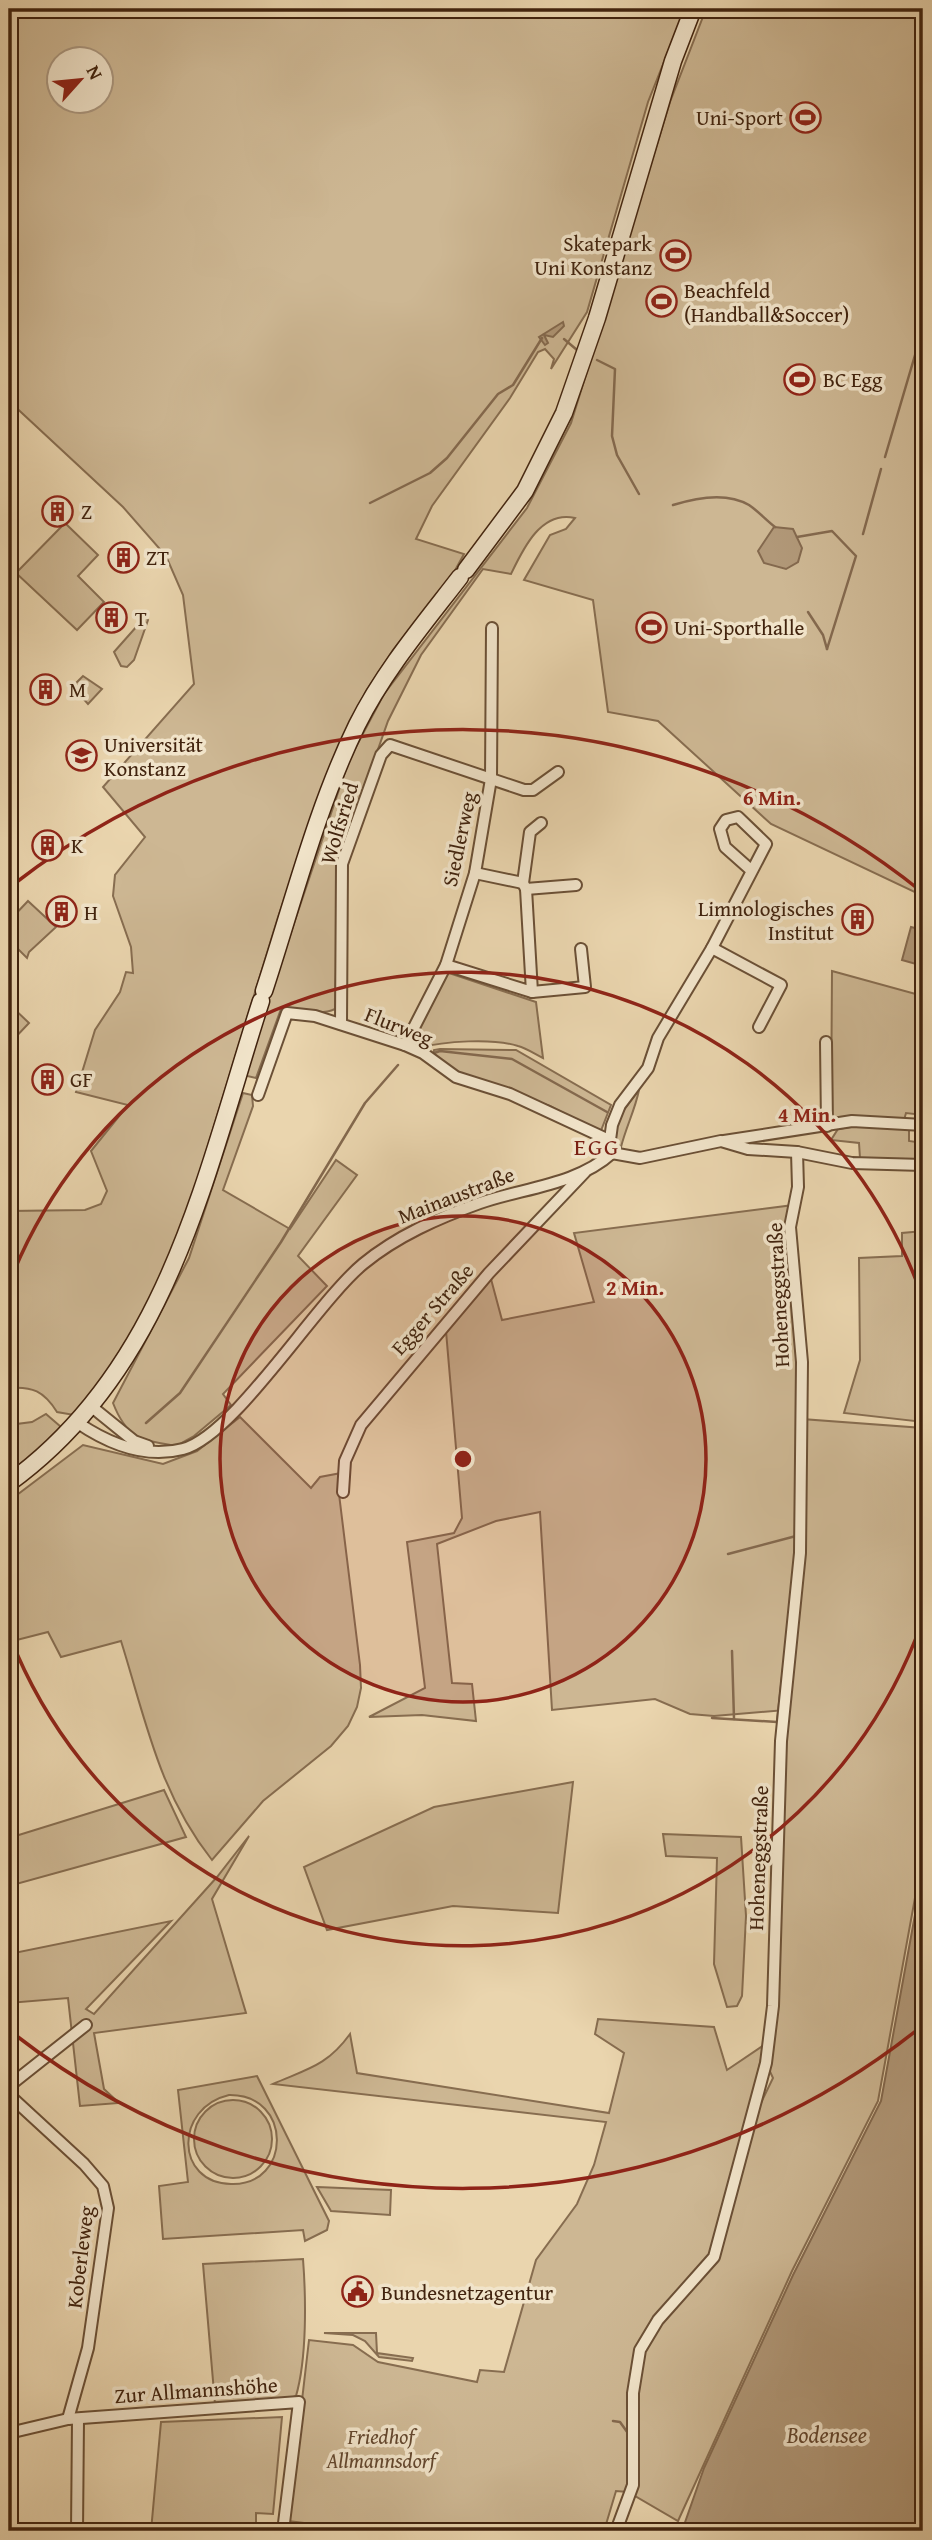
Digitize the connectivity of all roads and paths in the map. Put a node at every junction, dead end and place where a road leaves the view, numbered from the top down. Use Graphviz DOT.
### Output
graph roads {
  1 [pos="694,9"];
  2 [pos="492,628"];
  3 [pos="558,772"];
  4 [pos="491,779"];
  5 [pos="541,823"];
  6 [pos="751,871"];
  7 [pos="475,873"];
  8 [pos="576,885"];
  9 [pos="525,886"];
  10 [pos="712,948"];
  11 [pos="581,949"];
  12 [pos="446,965"];
  13 [pos="533,992"];
  14 [pos="341,1024"];
  15 [pos="759,1027"];
  16 [pos="825,1042"];
  17 [pos="405,1045"];
  18 [pos="258,1096"];
  19 [pos="923,1125"];
  20 [pos="827,1126"];
  21 [pos="609,1140"];
  22 [pos="721,1141"];
  23 [pos="797,1152"];
  24 [pos="612,1153"];
  25 [pos="923,1165"];
  26 [pos="585,1172"];
  27 [pos="92,1407"];
  28 [pos="79,1423"];
  29 [pos="161,1451"];
  30 [pos="9,1483"];
  31 [pos="343,1492"];
  32 [pos="86,2025"];
  33 [pos="9,2086"];
  34 [pos="9,2095"];
  35 [pos="73,2420"];
  36 [pos="9,2433"];
  37 [pos="77,2531"];
  38 [pos="283,2531"];
  39 [pos="616,2531"];
  1 -- 27 [label="main road"];
  2 -- 4 [label="street, Siedlerweg"];
  3 -- 4 [label="street"];
  4 -- 7 [label="street, Siedlerweg"];
  4 -- 14 [label="street, Wolfsried"];
  5 -- 9 [label="street"];
  6 -- 6 [label="street"];
  6 -- 10 [label="street"];
  7 -- 9 [label="street"];
  7 -- 12 [label="street, Siedlerweg"];
  8 -- 9 [label="street"];
  9 -- 13 [label="street"];
  10 -- 15 [label="street"];
  10 -- 21 [label="street"];
  11 -- 13 [label="street"];
  12 -- 13 [label="street"];
  12 -- 17 [label="street, Siedlerweg"];
  14 -- 17 [label="street, Flurweg"];
  14 -- 18 [label="street, Flurweg"];
  16 -- 20 [label="street"];
  17 -- 21 [label="street, Flurweg"];
  19 -- 20 [label="street"];
  20 -- 22 [label="street"];
  21 -- 24 [label="street"];
  22 -- 23 [label="street"];
  22 -- 24 [label="street"];
  23 -- 25 [label="street"];
  23 -- 39 [label="street, Hoheneggstraße"];
  24 -- 26 [label="street, Mainaustraße"];
  26 -- 29 [label="street, Mainaustraße"];
  26 -- 31 [label="street, Egger Straße"];
  27 -- 28 [label="main road"];
  27 -- 29 [label="street"];
  28 -- 29 [label="street, Mainaustraße"];
  28 -- 30 [label="main road"];
  32 -- 33 [label="street"];
  34 -- 35 [label="street, Koberleweg"];
  35 -- 36 [label="street, Zur Allmannshöhe"];
  35 -- 37 [label="street, Koberleweg"];
  35 -- 38 [label="street, Zur Allmannshöhe"];
}
